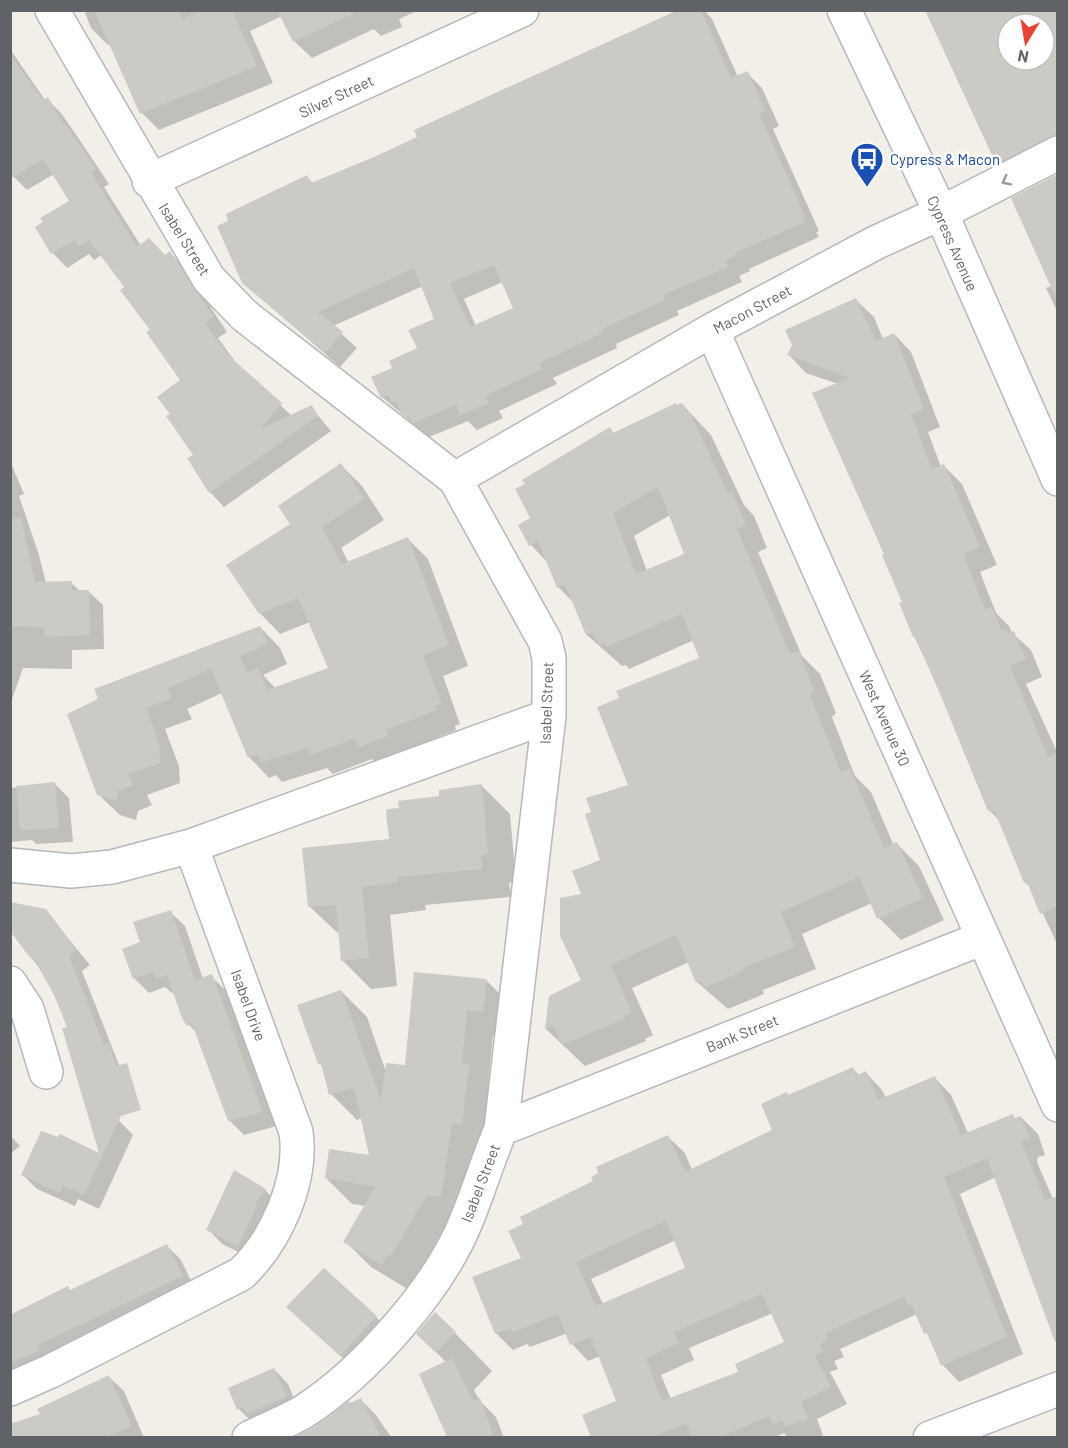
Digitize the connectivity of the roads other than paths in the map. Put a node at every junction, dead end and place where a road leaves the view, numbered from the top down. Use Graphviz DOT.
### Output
graph roads {
  1 [pos="52,10"];
  2 [pos="522,10"];
  3 [pos="844,10"];
  4 [pos="1058,153"];
  5 [pos="149,181"];
  6 [pos="940,213"];
  7 [pos="712,330"];
  8 [pos="455,479"];
  9 [pos="1058,479"];
  10 [pos="549,716"];
  11 [pos="191,846"];
  12 [pos="10,865"];
  13 [pos="983,938"];
  14 [pos="10,982"];
  15 [pos="46,1072"];
  16 [pos="1058,1105"];
  17 [pos="501,1129"];
  18 [pos="10,1389"];
  19 [pos="1058,1389"];
  20 [pos="249,1437"];
  21 [pos="930,1437"];
  1 -- 5 [label="street, Isabel Street"];
  2 -- 5 [label="street, Silver Street"];
  3 -- 6 [label="street, Cypress Avenue"];
  4 -- 6 [label="street, Macon Street, one-way"];
  5 -- 8 [label="street, Isabel Street"];
  6 -- 7 [label="street, Macon Street"];
  6 -- 9 [label="street, Cypress Avenue"];
  7 -- 8 [label="street, Macon Street"];
  7 -- 13 [label="street, West Avenue 30"];
  8 -- 10 [label="street, Isabel Street"];
  10 -- 11 [label="street"];
  10 -- 17 [label="street, Isabel Street"];
  11 -- 12 [label="street"];
  11 -- 18 [label="street, Isabel Drive"];
  13 -- 16 [label="street, West Avenue 30"];
  13 -- 17 [label="street, Bank Street"];
  14 -- 15 [label="street"];
  17 -- 20 [label="street, Isabel Street"];
  19 -- 21 [label="street"];
}
